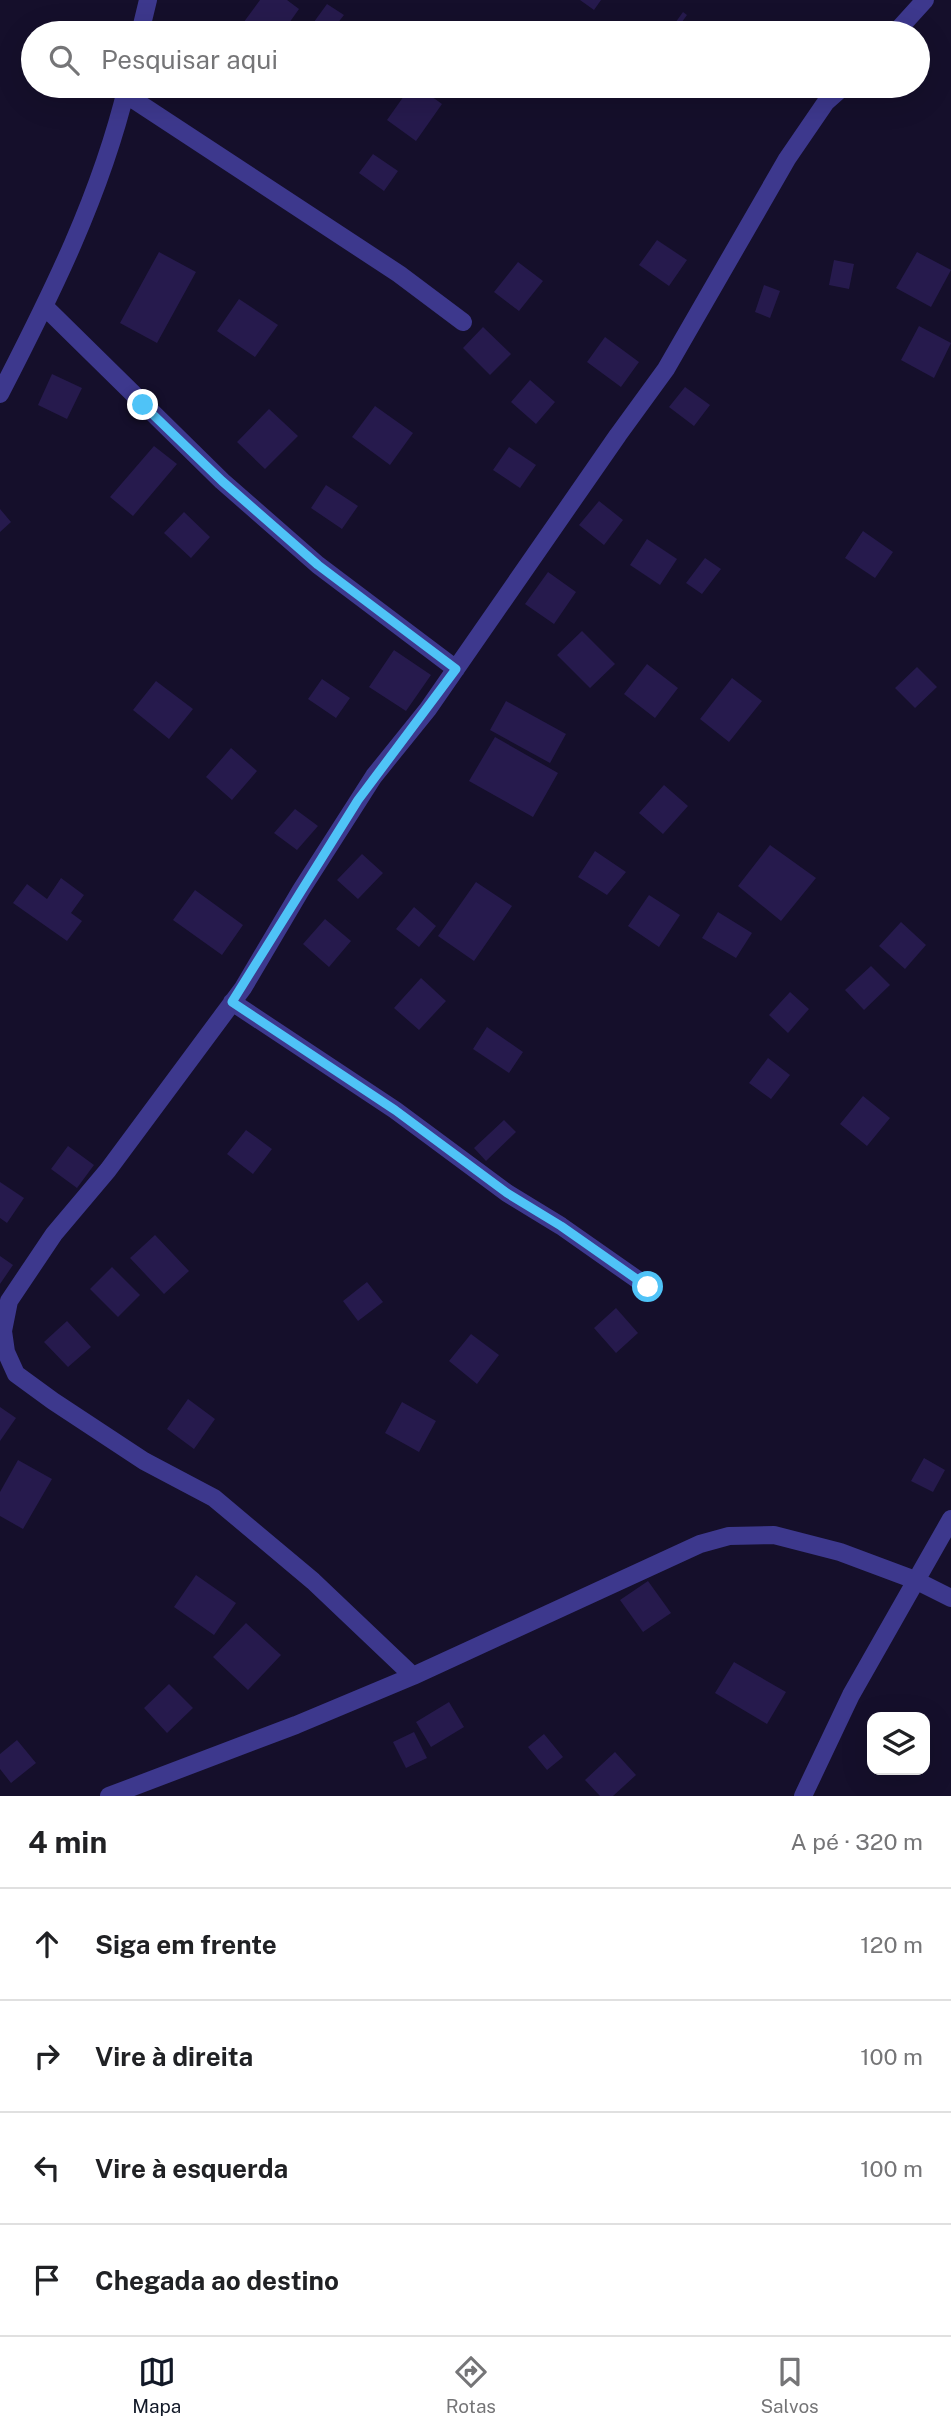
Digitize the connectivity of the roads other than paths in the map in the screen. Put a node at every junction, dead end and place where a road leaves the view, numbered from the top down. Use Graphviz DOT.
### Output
graph roads {
  1 [pos="148,0"];
  2 [pos="925,0"];
  3 [pos="143,21"];
  4 [pos="906,21"];
  5 [pos="124,98"];
  6 [pos="138,98"];
  7 [pos="830,98"];
  8 [pos="45,307"];
  9 [pos="463,322"];
  10 [pos="0,394"];
  11 [pos="456,669"];
  12 [pos="232,1002"];
  13 [pos="648,1287"];
  14 [pos="951,1519"];
  15 [pos="915,1580"];
  16 [pos="951,1598"];
  17 [pos="412,1676"];
  18 [pos="109,1796"];
  19 [pos="803,1796"];
  1 -- 3 [label="street"];
  2 -- 4 [label="street"];
  5 -- 8 [label="street"];
  6 -- 9 [label="street"];
  7 -- 11 [label="street"];
  8 -- 10 [label="street"];
  8 -- 11 [label="street"];
  11 -- 12 [label="street"];
  12 -- 13 [label="street"];
  12 -- 17 [label="street"];
  14 -- 15 [label="street"];
  15 -- 16 [label="street"];
  15 -- 17 [label="street"];
  15 -- 19 [label="street"];
  17 -- 18 [label="street"];
}
